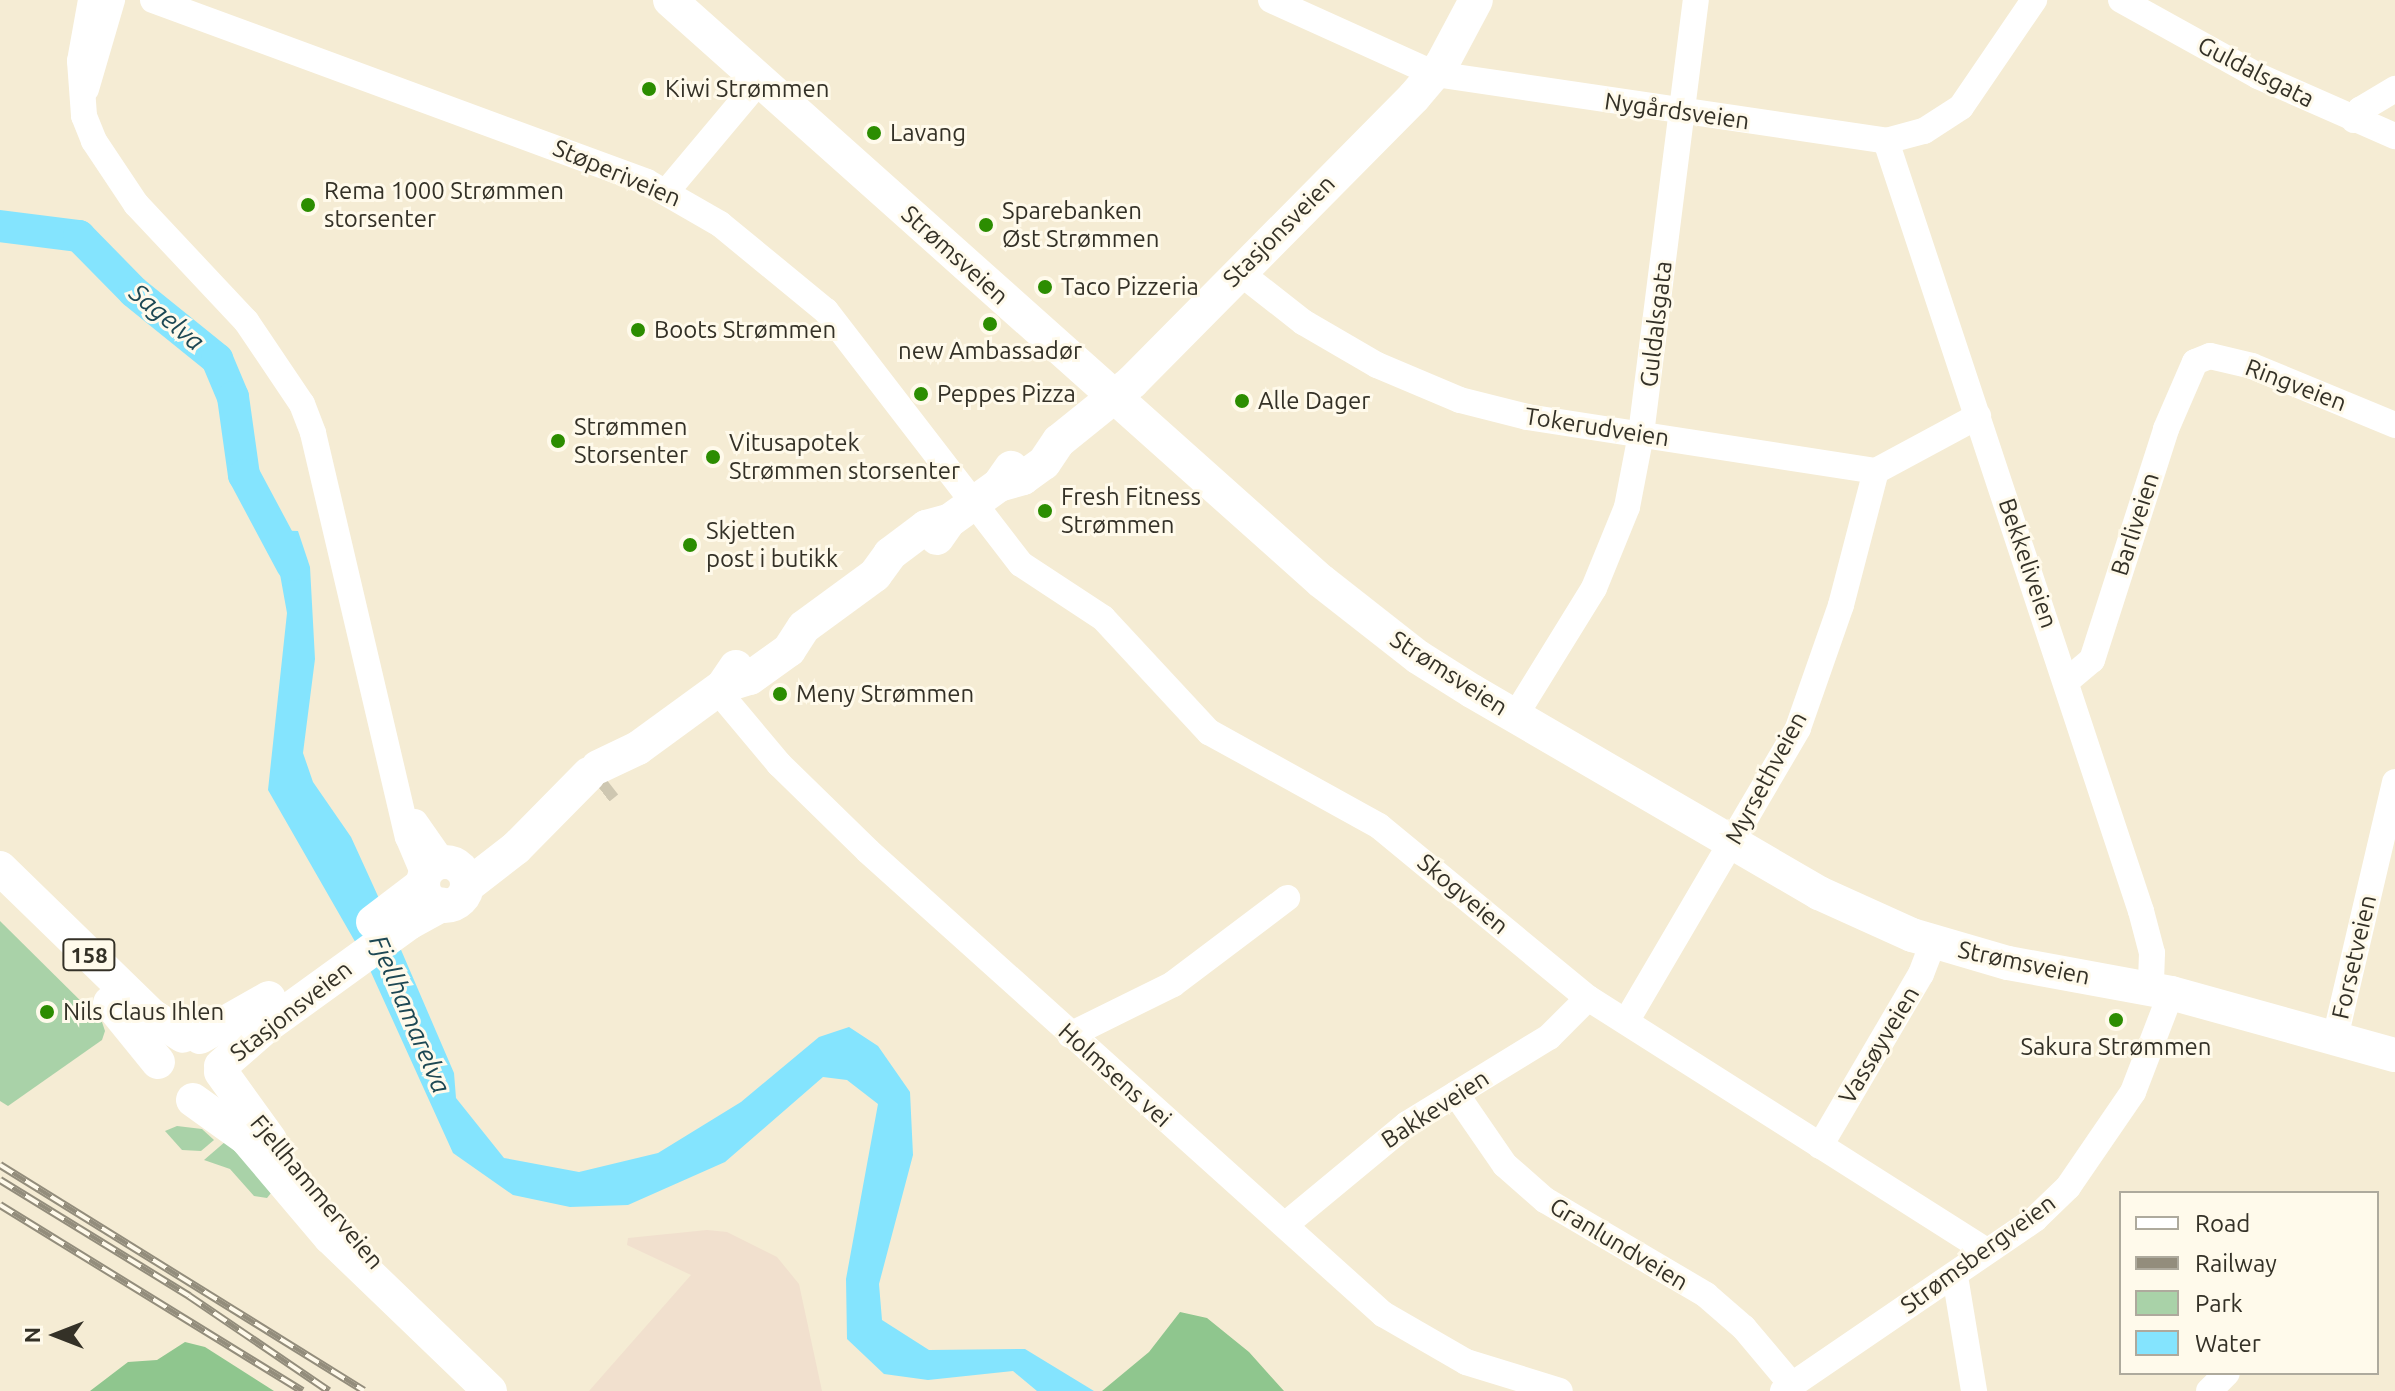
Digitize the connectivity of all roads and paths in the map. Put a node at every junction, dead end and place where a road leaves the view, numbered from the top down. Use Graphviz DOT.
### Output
graph roads {
  1 [pos="91,0"];
  2 [pos="112,0"];
  3 [pos="153,0"];
  4 [pos="1271,0"];
  5 [pos="1476,0"];
  6 [pos="1696,0"];
  7 [pos="2034,0"];
  8 [pos="2121,0"];
  9 [pos="678,2"];
  10 [pos="1435,74"];
  11 [pos="760,80"];
  12 [pos="2395,89"];
  13 [pos="83,96"];
  14 [pos="1682,112"];
  15 [pos="2354,120"];
  16 [pos="2395,136"];
  17 [pos="1886,141"];
  18 [pos="667,191"];
  19 [pos="1238,271"];
  20 [pos="2195,362"];
  21 [pos="1115,398"];
  22 [pos="1978,416"];
  23 [pos="2395,425"];
  24 [pos="1641,434"];
  25 [pos="1876,471"];
  26 [pos="974,503"];
  27 [pos="2068,680"];
  28 [pos="720,688"];
  29 [pos="1515,716"];
  30 [pos="2395,782"];
  31 [pos="1732,843"];
  32 [pos="0,868"];
  33 [pos="442,880"];
  34 [pos="0,892"];
  35 [pos="1287,898"];
  36 [pos="1933,942"];
  37 [pos="353,950"];
  38 [pos="2161,990"];
  39 [pos="1588,998"];
  40 [pos="1627,1020"];
  41 [pos="1070,1035"];
  42 [pos="191,1037"];
  43 [pos="2335,1038"];
  44 [pos="2395,1055"];
  45 [pos="221,1069"];
  46 [pos="171,1082"];
  47 [pos="1456,1094"];
  48 [pos="1820,1146"];
  49 [pos="1285,1225"];
  50 [pos="1987,1251"];
  51 [pos="1955,1276"];
  52 [pos="414,1313"];
  53 [pos="2225,1375"];
  54 [pos="1788,1388"];
  55 [pos="490,1391"];
  56 [pos="1560,1391"];
  57 [pos="1974,1391"];
  58 [pos="2209,1391"];
  1 -- 13 [label="street"];
  2 -- 13 [label="street"];
  3 -- 18 [label="street, Støperiveien"];
  4 -- 10 [label="street, Nygårdsveien"];
  5 -- 10 [label="main road, Stasjonsveien"];
  6 -- 14 [label="street, Guldalsgata"];
  7 -- 17 [label="street, Nygårdsveien"];
  8 -- 15 [label="street, Guldalsgata"];
  9 -- 11 [label="main road, Strømsveien"];
  10 -- 14 [label="street, Nygårdsveien"];
  10 -- 19 [label="main road, Stasjonsveien"];
  11 -- 18 [label="street"];
  11 -- 21 [label="main road, Strømsveien"];
  12 -- 15 [label="street"];
  13 -- 33 [label="street"];
  14 -- 17 [label="street, Nygårdsveien"];
  14 -- 24 [label="street, Guldalsgata"];
  15 -- 16 [label="street, Guldalsgata"];
  17 -- 22 [label="street, Bekkeliveien"];
  18 -- 26 [label="street, Støperiveien"];
  19 -- 21 [label="main road, Stasjonsveien"];
  19 -- 24 [label="street, Tokerudveien"];
  20 -- 23 [label="street, Ringveien"];
  20 -- 27 [label="street, Barliveien"];
  21 -- 26 [label="main road, Stasjonsveien"];
  21 -- 29 [label="main road, Strømsveien"];
  22 -- 25 [label="street"];
  22 -- 27 [label="street, Bekkeliveien"];
  24 -- 25 [label="street, Tokerudveien"];
  24 -- 29 [label="street, Guldalsgata"];
  25 -- 31 [label="street, Myrsethveien"];
  26 -- 28 [label="main road, Stasjonsveien"];
  26 -- 39 [label="street, Skogveien"];
  27 -- 38 [label="street, Bekkeliveien"];
  28 -- 33 [label="main road, Stasjonsveien"];
  28 -- 41 [label="street, Holmsens vei"];
  29 -- 31 [label="main road, Strømsveien"];
  30 -- 43 [label="street, Forsetveien"];
  31 -- 36 [label="main road, Strømsveien"];
  31 -- 40 [label="street, Myrsethveien"];
  32 -- 42 [label="main road, 158"];
  33 -- 37 [label="main road, Stasjonsveien"];
  34 -- 46 [label="main road, 158"];
  35 -- 41 [label="street"];
  36 -- 38 [label="main road, Strømsveien"];
  36 -- 48 [label="street, Vassøyveien"];
  37 -- 42 [label="main road, Stasjonsveien"];
  37 -- 45 [label="main road, Stasjonsveien"];
  38 -- 43 [label="main road, Strømsveien"];
  38 -- 50 [label="street, Strømsbergveien"];
  39 -- 40 [label="street, Skogveien"];
  39 -- 47 [label="street, Bakkeveien"];
  40 -- 48 [label="street, Skogveien"];
  41 -- 49 [label="street, Holmsens vei"];
  42 -- 45 [label="main road, 158"];
  42 -- 46 [label="main road"];
  43 -- 44 [label="main road, Strømsveien"];
  45 -- 46 [label="main road"];
  45 -- 52 [label="main road, Fjellhammerveien / 158"];
  46 -- 52 [label="main road, Fjellhammerveien / 158"];
  47 -- 49 [label="street, Bakkeveien"];
  47 -- 54 [label="street, Granlundveien"];
  48 -- 50 [label="street, Skogveien"];
  49 -- 56 [label="street, Holmsens vei"];
  50 -- 51 [label="street, Strømsbergveien"];
  51 -- 54 [label="street, Strømsbergveien"];
  51 -- 57 [label="street"];
  52 -- 55 [label="main road, Fjellhammerveien / 158"];
  53 -- 58 [label="street"];
}
